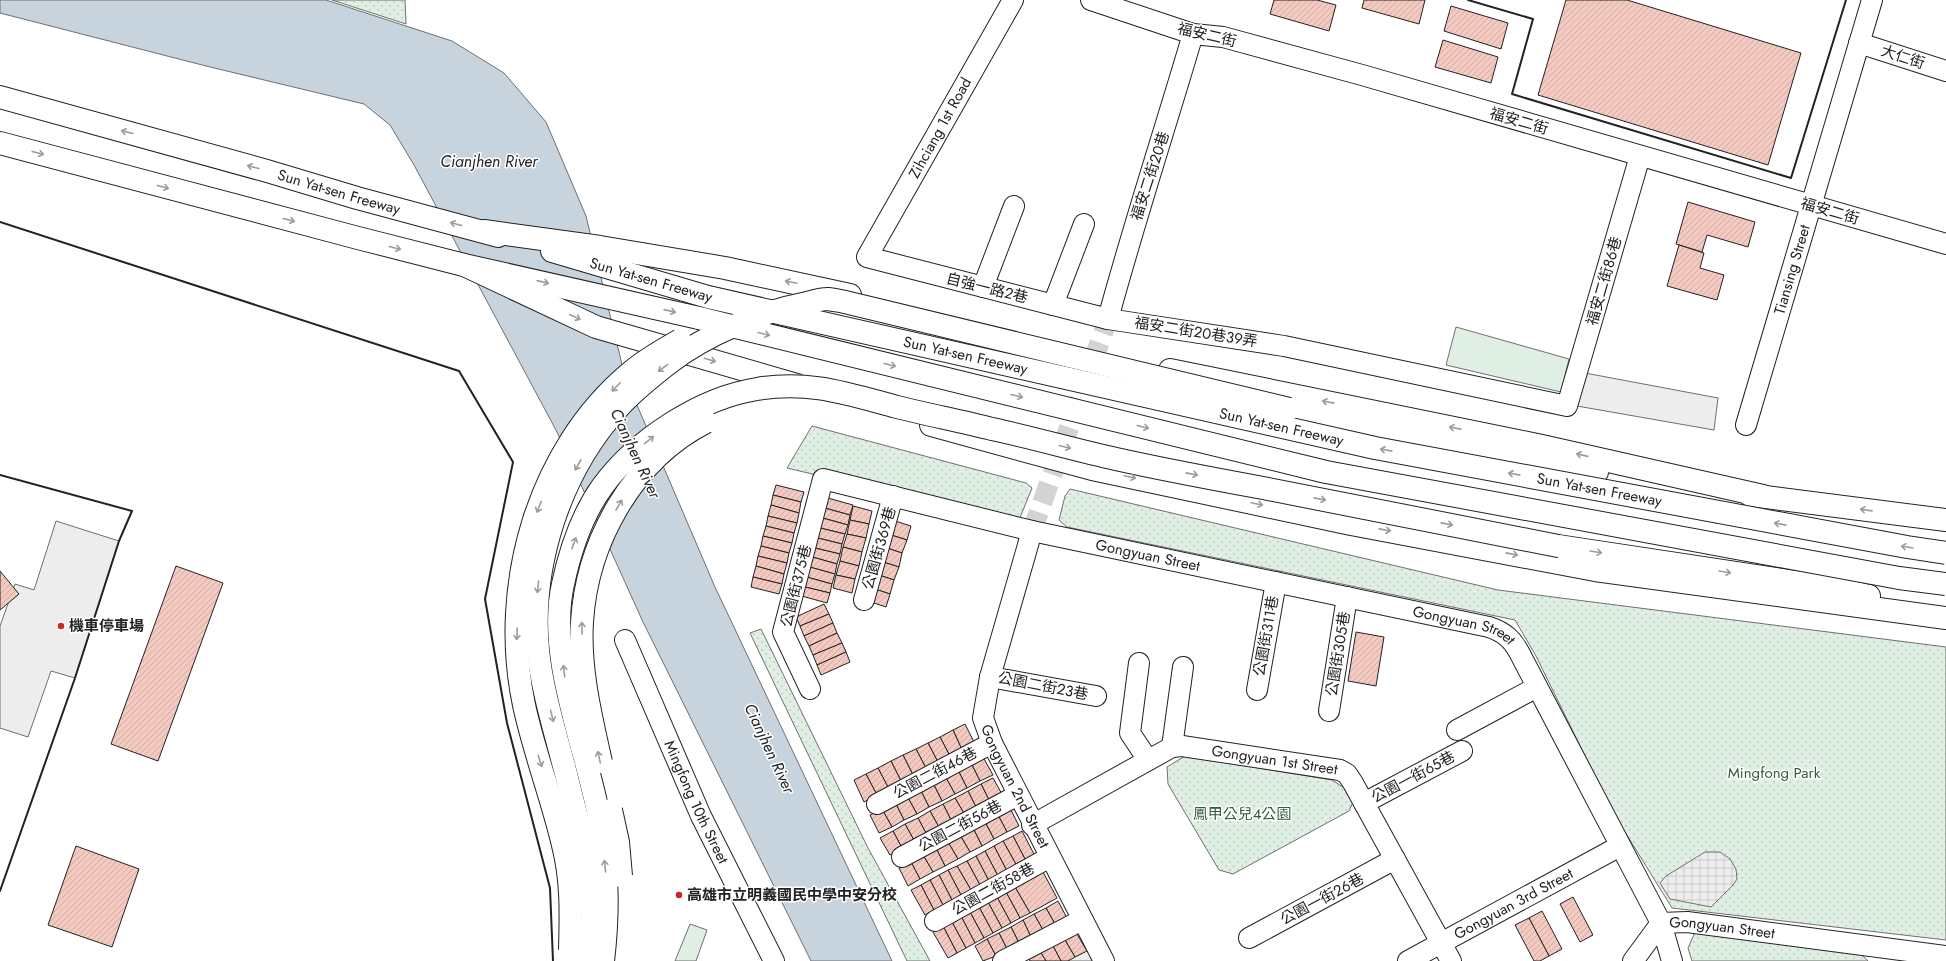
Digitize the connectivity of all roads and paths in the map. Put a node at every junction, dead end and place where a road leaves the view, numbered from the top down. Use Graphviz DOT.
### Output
graph roads {
  1 [pos="1012,0"];
  2 [pos="1091,0"];
  3 [pos="1872,0"];
  4 [pos="1193,34"];
  5 [pos="1859,43"];
  6 [pos="1946,71"];
  7 [pos="0,97"];
  8 [pos="1,143"];
  9 [pos="1640,156"];
  10 [pos="1811,205"];
  11 [pos="1014,206"];
  12 [pos="1084,224"];
  13 [pos="484,231"];
  14 [pos="1946,244"];
  15 [pos="867,257"];
  16 [pos="464,265"];
  17 [pos="983,287"];
  18 [pos="1053,305"];
  19 [pos="1108,319"];
  20 [pos="842,392"];
  21 [pos="1567,406"];
  22 [pos="1746,425"];
  23 [pos="823,479"];
  24 [pos="893,496"];
  25 [pos="1763,496"];
  26 [pos="1946,520"];
  27 [pos="1032,531"];
  28 [pos="1946,553"];
  29 [pos="1276,582"];
  30 [pos="1946,584"];
  31 [pos="1347,597"];
  32 [pos="864,600"];
  33 [pos="1946,617"];
  34 [pos="625,640"];
  35 [pos="1139,663"];
  36 [pos="1183,667"];
  37 [pos="990,677"];
  38 [pos="1538,687"];
  39 [pos="810,689"];
  40 [pos="1256,690"];
  41 [pos="1096,696"];
  42 [pos="1329,710"];
  43 [pos="1457,730"];
  44 [pos="992,744"];
  45 [pos="1172,747"];
  46 [pos="1462,751"];
  47 [pos="1148,760"];
  48 [pos="1018,795"];
  49 [pos="1364,803"];
  50 [pos="877,804"];
  51 [pos="1032,825"];
  52 [pos="1620,846"];
  53 [pos="902,857"];
  54 [pos="1050,857"];
  55 [pos="1395,859"];
  56 [pos="935,920"];
  57 [pos="1082,920"];
  58 [pos="1661,923"];
  59 [pos="1249,938"];
  60 [pos="1441,943"];
  61 [pos="1946,956"];
  62 [pos="575,957"];
  63 [pos="603,961"];
  64 [pos="614,961"];
  65 [pos="774,961"];
  66 [pos="1003,961"];
  67 [pos="1104,961"];
  68 [pos="1408,961"];
  69 [pos="1451,961"];
  70 [pos="1633,961"];
  71 [pos="1672,961"];
  1 -- 15 [label="street, Zihciang 1st Road"];
  2 -- 4 [label="street, 福安二街"];
  3 -- 5 [label="street, Tiansing Street"];
  4 -- 9 [label="street, 福安二街"];
  4 -- 19 [label="street, 福安二街20巷"];
  5 -- 6 [label="street, 大仁街"];
  5 -- 10 [label="street, Tiansing Street"];
  13 -- 7 [label="highway, Sun Yat-sen Freeway, one-way"];
  8 -- 16 [label="highway, Sun Yat-sen Freeway, one-way"];
  9 -- 10 [label="street, 福安二街"];
  9 -- 21 [label="street, 福安二街86巷"];
  10 -- 14 [label="street, 福安二街"];
  10 -- 22 [label="street, Tiansing Street"];
  11 -- 17 [label="street"];
  12 -- 18 [label="street"];
  25 -- 13 [label="highway, one-way"];
  28 -- 13 [label="highway, Sun Yat-sen Freeway, one-way, bridge"];
  15 -- 17 [label="street, 自強一路2巷"];
  16 -- 30 [label="highway, Sun Yat-sen Freeway, one-way, bridge"];
  16 -- 33 [label="highway, one-way"];
  17 -- 18 [label="street, 自強一路2巷"];
  18 -- 19 [label="street, 自強一路2巷"];
  19 -- 21 [label="street, 福安二街20巷39弄"];
  20 -- 33 [label="highway, one-way, bridge"];
  63 -- 20 [label="highway, one-way, bridge"];
  64 -- 20 [label="highway, one-way, bridge"];
  23 -- 24 [label="street, Gongyuan Street"];
  23 -- 39 [label="street, 公園街375巷"];
  24 -- 27 [label="street, Gongyuan Street"];
  24 -- 32 [label="street, 公園街369巷"];
  26 -- 25 [label="highway, one-way"];
  25 -- 62 [label="highway, one-way, bridge"];
  27 -- 29 [label="street, Gongyuan Street"];
  27 -- 37 [label="street, Gongyuan 2nd Street"];
  29 -- 31 [label="street, Gongyuan Street"];
  29 -- 40 [label="street, 公園街311巷"];
  31 -- 38 [label="street, Gongyuan Street"];
  31 -- 42 [label="street, 公園街305巷"];
  34 -- 65 [label="street, Mingfong 10th Street"];
  35 -- 47 [label="street"];
  36 -- 45 [label="street"];
  37 -- 41 [label="street, 公園二街23巷"];
  37 -- 44 [label="street, Gongyuan 2nd Street"];
  38 -- 43 [label="street"];
  38 -- 52 [label="street, Gongyuan Street"];
  44 -- 48 [label="street, Gongyuan 2nd Street"];
  44 -- 50 [label="street, 公園二街46巷"];
  45 -- 47 [label="street, Gongyuan 1st Street"];
  45 -- 49 [label="street, Gongyuan 1st Street"];
  46 -- 49 [label="street, 公園一街65巷"];
  47 -- 51 [label="street, Gongyuan 1st Street"];
  48 -- 51 [label="street, Gongyuan 2nd Street"];
  48 -- 53 [label="street, 公園二街56巷"];
  49 -- 55 [label="street, Gongyuan 1st Street"];
  51 -- 54 [label="street, Gongyuan 2nd Street"];
  52 -- 58 [label="street, Gongyuan Street"];
  52 -- 60 [label="street, Gongyuan 3rd Street"];
  54 -- 56 [label="street, 公園二街58巷"];
  54 -- 57 [label="street, Gongyuan 2nd Street"];
  55 -- 59 [label="street, 公園一街26巷"];
  55 -- 60 [label="street, Gongyuan 1st Street"];
  57 -- 66 [label="street"];
  57 -- 67 [label="street, Gongyuan 2nd Street"];
  58 -- 61 [label="street, Gongyuan Street"];
  58 -- 70 [label="street"];
  58 -- 71 [label="street"];
  60 -- 68 [label="street, Gongyuan 3rd Street"];
  60 -- 69 [label="street, Gongyuan 1st Street"];
}
